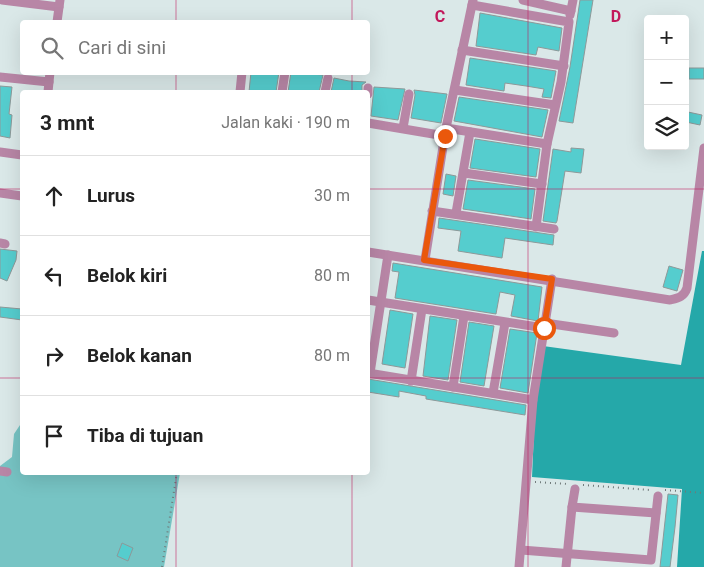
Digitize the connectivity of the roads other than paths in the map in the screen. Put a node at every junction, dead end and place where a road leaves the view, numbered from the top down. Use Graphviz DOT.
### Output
graph roads {
  1 [pos="2,0"];
  2 [pos="523,0"];
  3 [pos="572,0"];
  4 [pos="473,2"];
  5 [pos="59,3"];
  6 [pos="571,11"];
  7 [pos="57,20"];
  8 [pos="569,22"];
  9 [pos="462,50"];
  10 [pos="564,66"];
  11 [pos="50,75"];
  12 [pos="242,75"];
  13 [pos="285,75"];
  14 [pos="0,77"];
  15 [pos="328,78"];
  16 [pos="49,82"];
  17 [pos="48,90"];
  18 [pos="240,90"];
  19 [pos="282,90"];
  20 [pos="325,90"];
  21 [pos="454,90"];
  22 [pos="409,94"];
  23 [pos="555,105"];
  24 [pos="370,123"];
  25 [pos="403,128"];
  26 [pos="446,132"];
  27 [pos="470,132"];
  28 [pos="547,144"];
  29 [pos="704,148"];
  30 [pos="0,152"];
  31 [pos="20,155"];
  32 [pos="464,173"];
  33 [pos="542,184"];
  34 [pos="702,185"];
  35 [pos="0,193"];
  36 [pos="20,196"];
  37 [pos="432,211"];
  38 [pos="456,213"];
  39 [pos="536,227"];
  40 [pos="554,229"];
  41 [pos="370,252"];
  42 [pos="388,255"];
  43 [pos="424,260"];
  44 [pos="552,279"];
  45 [pos="370,300"];
  46 [pos="382,303"];
  47 [pos="422,309"];
  48 [pos="464,316"];
  49 [pos="505,323"];
  50 [pos="544,325"];
  51 [pos="614,333"];
  52 [pos="370,368"];
  53 [pos="370,373"];
  54 [pos="411,381"];
  55 [pos="453,387"];
  56 [pos="493,394"];
  57 [pos="533,400"];
  58 [pos="576,486"];
  59 [pos="658,496"];
  60 [pos="572,507"];
  61 [pos="656,513"];
  62 [pos="521,550"];
  63 [pos="567,553"];
  64 [pos="651,564"];
  65 [pos="519,567"];
  66 [pos="566,567"];
  1 -- 5 [label="street"];
  2 -- 6 [label="street"];
  3 -- 6 [label="street"];
  4 -- 8 [label="street"];
  4 -- 9 [label="street"];
  5 -- 7 [label="street"];
  6 -- 8 [label="street"];
  8 -- 10 [label="street"];
  9 -- 10 [label="street"];
  9 -- 21 [label="street"];
  10 -- 23 [label="street"];
  11 -- 16 [label="street"];
  12 -- 18 [label="street"];
  13 -- 19 [label="street"];
  14 -- 16 [label="street"];
  15 -- 20 [label="street"];
  16 -- 17 [label="street"];
  21 -- 23 [label="street"];
  21 -- 26 [label="street"];
  22 -- 25 [label="street"];
  23 -- 28 [label="street"];
  24 -- 25 [label="street"];
  25 -- 26 [label="street"];
  26 -- 27 [label="street"];
  26 -- 37 [label="street"];
  27 -- 28 [label="street"];
  27 -- 32 [label="street"];
  28 -- 33 [label="street"];
  29 -- 34 [label="street"];
  30 -- 31 [label="street"];
  32 -- 33 [label="street"];
  32 -- 38 [label="street"];
  33 -- 39 [label="street"];
  34 -- 44 [label="street"];
  35 -- 36 [label="street"];
  37 -- 38 [label="street"];
  37 -- 43 [label="street"];
  38 -- 39 [label="street"];
  39 -- 40 [label="street"];
  41 -- 42 [label="street"];
  42 -- 43 [label="street"];
  42 -- 46 [label="street"];
  43 -- 44 [label="street"];
  44 -- 50 [label="street"];
  45 -- 46 [label="street"];
  46 -- 47 [label="street"];
  46 -- 52 [label="street"];
  47 -- 48 [label="street"];
  47 -- 54 [label="street"];
  48 -- 49 [label="street"];
  48 -- 55 [label="street"];
  49 -- 50 [label="street"];
  49 -- 56 [label="street"];
  50 -- 51 [label="street"];
  50 -- 57 [label="street"];
  53 -- 54 [label="street"];
  54 -- 55 [label="street"];
  55 -- 56 [label="street"];
  56 -- 57 [label="street"];
  57 -- 62 [label="street"];
  58 -- 60 [label="street"];
  59 -- 61 [label="street"];
  60 -- 61 [label="street"];
  60 -- 63 [label="street"];
  61 -- 64 [label="street"];
  62 -- 63 [label="street"];
  62 -- 65 [label="street"];
  63 -- 64 [label="street"];
  63 -- 66 [label="street"];
}
